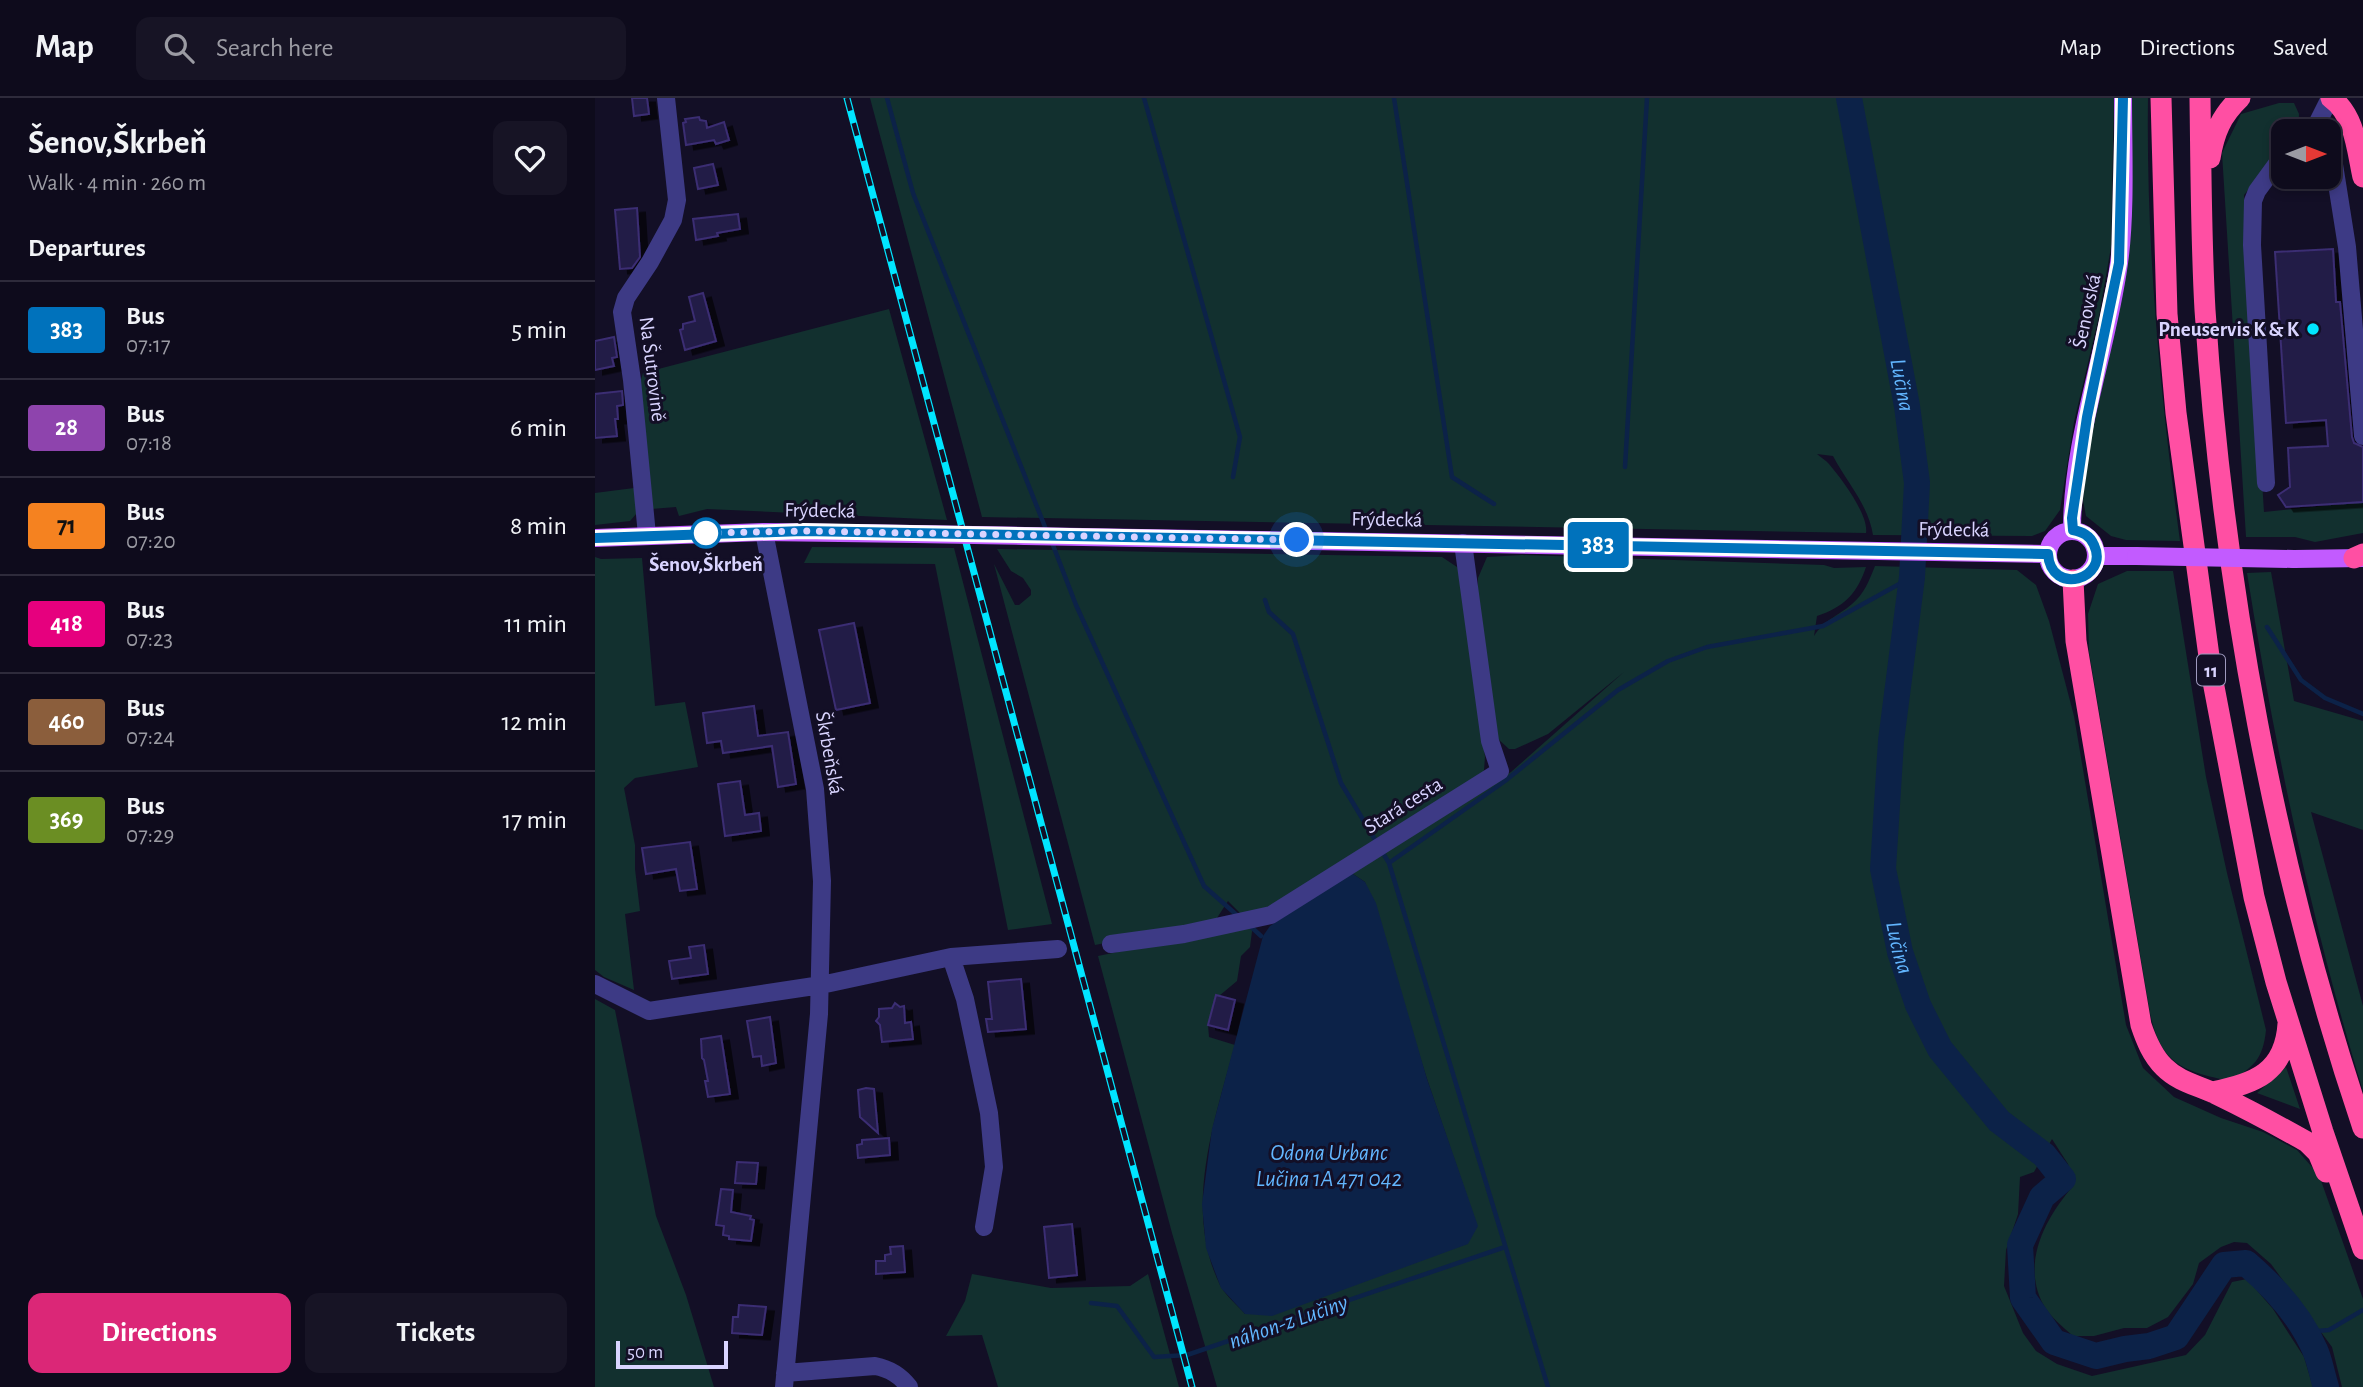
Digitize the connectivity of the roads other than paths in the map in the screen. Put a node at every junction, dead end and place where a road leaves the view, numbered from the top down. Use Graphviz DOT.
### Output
graph roads {
  1 [pos="666,98"];
  2 [pos="2123,98"];
  3 [pos="2161,98"];
  4 [pos="2200,98"];
  5 [pos="2239,98"];
  6 [pos="2331,98"];
  7 [pos="2320,119"];
  8 [pos="2271,172"];
  9 [pos="2363,177"];
  10 [pos="2338,189"];
  11 [pos="2202,239"];
  12 [pos="2363,436"];
  13 [pos="2266,483"];
  14 [pos="2073,530"];
  15 [pos="764,532"];
  16 [pos="647,535"];
  17 [pos="595,538"];
  18 [pos="1463,543"];
  19 [pos="2048,554"];
  20 [pos="2097,556"];
  21 [pos="2360,557"];
  22 [pos="2073,580"];
  23 [pos="1111,944"];
  24 [pos="1058,949"];
  25 [pos="951,957"];
  26 [pos="2276,982"];
  27 [pos="595,984"];
  28 [pos="821,985"];
  29 [pos="2212,1092"];
  30 [pos="2363,1128"];
  31 [pos="2353,1225"];
  32 [pos="984,1227"];
  33 [pos="2363,1250"];
  34 [pos="784,1380"];
  35 [pos="909,1387"];
  1 -- 16 [label="street, Na Šutrovině"];
  2 -- 14 [label="main road, Šenovská"];
  3 -- 26 [label="highway, 11"];
  4 -- 11 [label="highway, 11"];
  5 -- 11 [label="highway"];
  6 -- 7 [label="street"];
  6 -- 9 [label="highway"];
  8 -- 13 [label="street"];
  10 -- 12 [label="street"];
  11 -- 30 [label="highway, 11"];
  14 -- 19 [label="main road"];
  14 -- 20 [label="main road"];
  15 -- 16 [label="main road, Frýdecká"];
  15 -- 18 [label="main road, Frýdecká, bridge"];
  15 -- 28 [label="street, Škrbeňská"];
  16 -- 17 [label="main road, Frýdecká"];
  18 -- 19 [label="main road, Frýdecká"];
  18 -- 23 [label="street, Stará cesta"];
  19 -- 22 [label="main road"];
  20 -- 21 [label="main road, bridge"];
  20 -- 22 [label="main road"];
  22 -- 29 [label="highway"];
  24 -- 25 [label="street"];
  25 -- 28 [label="street"];
  25 -- 32 [label="street"];
  26 -- 29 [label="highway"];
  26 -- 31 [label="highway, 11"];
  27 -- 28 [label="street"];
  28 -- 34 [label="street, Škrbeňská"];
  29 -- 31 [label="highway"];
  31 -- 33 [label="highway, 11"];
  34 -- 35 [label="street"];
}
